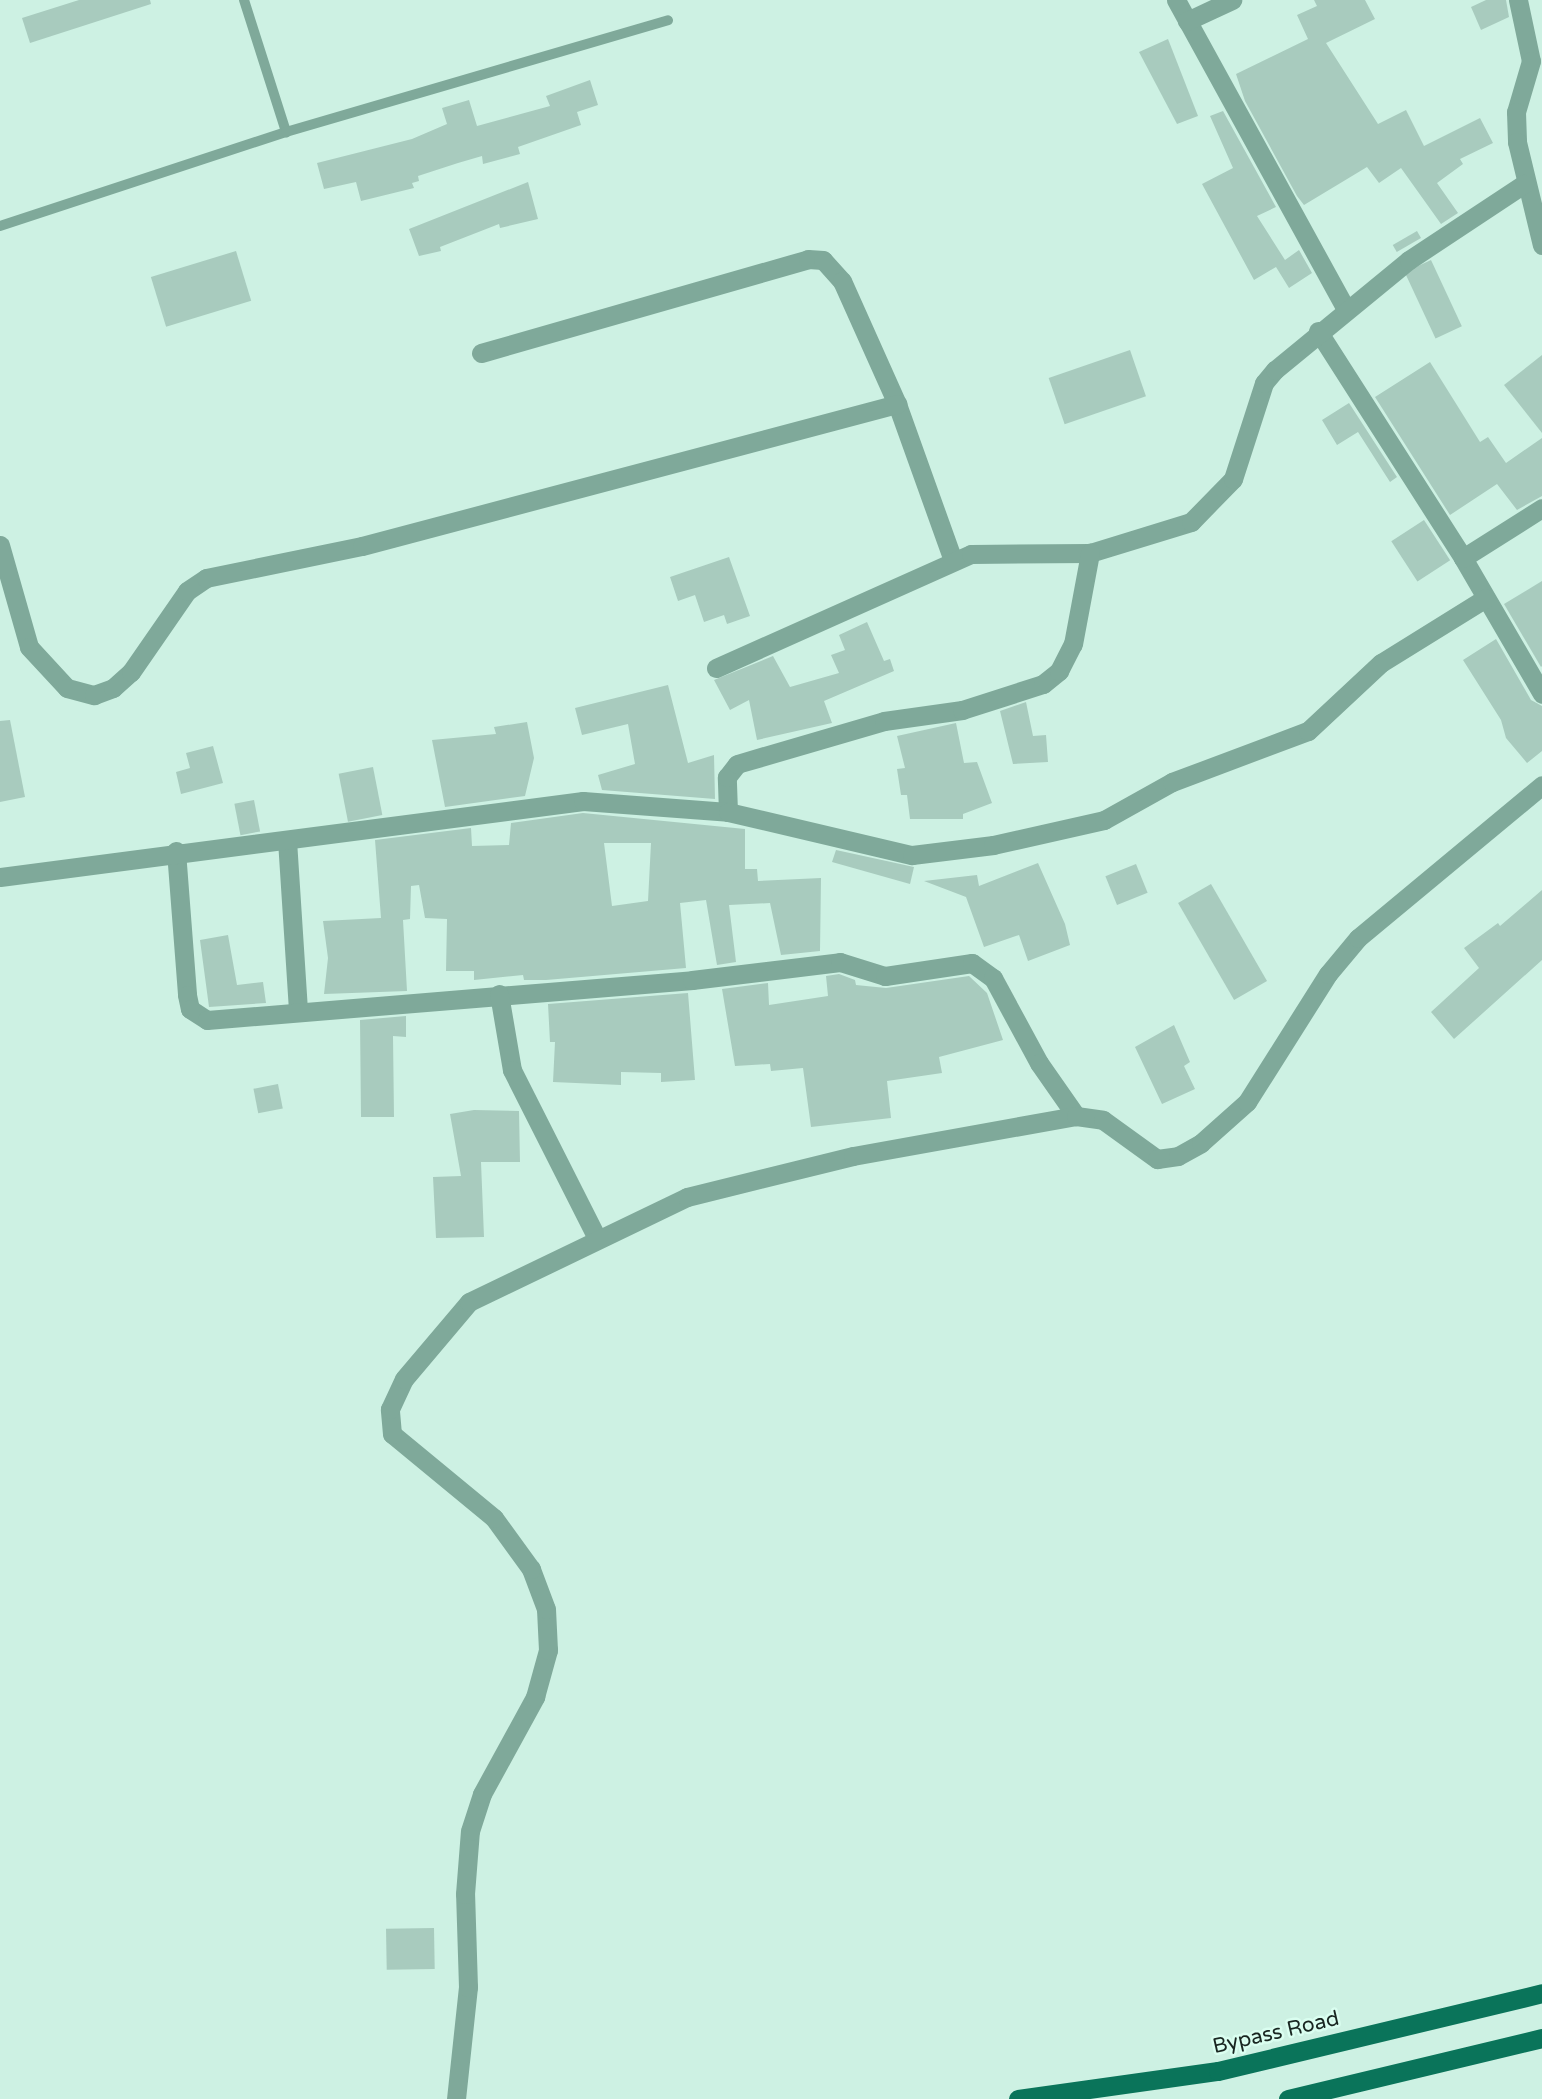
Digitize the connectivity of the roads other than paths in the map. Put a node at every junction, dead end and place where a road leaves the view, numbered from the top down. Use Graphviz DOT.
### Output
graph roads {
  1 [pos="244,0"];
  2 [pos="1176,0"];
  3 [pos="1232,0"];
  4 [pos="1518,0"];
  5 [pos="668,20"];
  6 [pos="1187,21"];
  7 [pos="1537,59"];
  8 [pos="286,132"];
  9 [pos="1524,184"];
  10 [pos="0,226"];
  11 [pos="1542,245"];
  12 [pos="1345,307"];
  13 [pos="1318,331"];
  14 [pos="481,353"];
  15 [pos="897,404"];
  16 [pos="1542,508"];
  17 [pos="0,545"];
  18 [pos="1090,553"];
  19 [pos="1463,558"];
  20 [pos="953,560"];
  21 [pos="1486,598"];
  22 [pos="716,668"];
  23 [pos="1542,694"];
  24 [pos="1542,785"];
  25 [pos="728,812"];
  26 [pos="287,840"];
  27 [pos="176,851"];
  28 [pos="0,877"];
  29 [pos="499,993"];
  30 [pos="298,1010"];
  31 [pos="1076,1116"];
  32 [pos="597,1238"];
  33 [pos="1542,1993"];
  34 [pos="1542,2038"];
  35 [pos="456,2099"];
  36 [pos="1018,2099"];
  37 [pos="1288,2099"];
  1 -- 8 [label="lane"];
  2 -- 6 [label="street"];
  3 -- 6 [label="street"];
  4 -- 7 [label="street"];
  5 -- 8 [label="lane"];
  6 -- 12 [label="street"];
  7 -- 9 [label="street"];
  8 -- 10 [label="lane"];
  9 -- 11 [label="street"];
  9 -- 12 [label="street"];
  12 -- 13 [label="street"];
  13 -- 18 [label="street"];
  13 -- 19 [label="street"];
  14 -- 15 [label="street"];
  15 -- 17 [label="street"];
  15 -- 20 [label="street"];
  16 -- 19 [label="street"];
  18 -- 20 [label="street"];
  18 -- 25 [label="street"];
  19 -- 21 [label="street"];
  20 -- 22 [label="street"];
  21 -- 23 [label="street"];
  21 -- 25 [label="street"];
  24 -- 31 [label="street"];
  25 -- 26 [label="street"];
  26 -- 27 [label="street"];
  26 -- 30 [label="street"];
  27 -- 28 [label="street"];
  27 -- 30 [label="street"];
  29 -- 30 [label="street"];
  29 -- 31 [label="street"];
  29 -- 32 [label="street"];
  31 -- 32 [label="street"];
  32 -- 35 [label="street"];
  33 -- 36 [label="main road, Bypass Road"];
  34 -- 37 [label="main road"];
}
